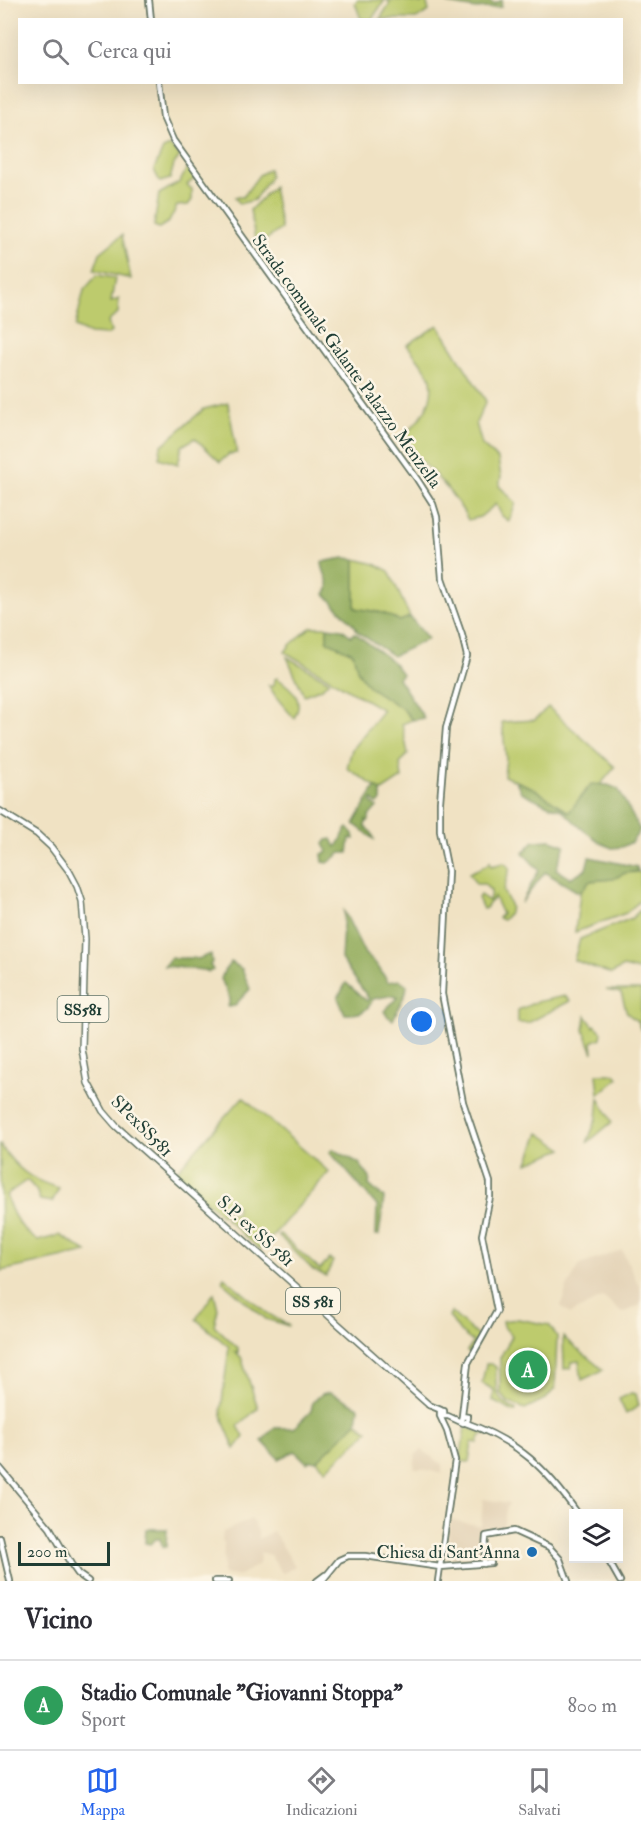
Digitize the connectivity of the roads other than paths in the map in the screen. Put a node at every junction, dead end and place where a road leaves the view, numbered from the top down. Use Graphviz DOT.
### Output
graph roads {
  1 [pos="148,0"];
  2 [pos="151,18"];
  3 [pos="159,84"];
  4 [pos="0,811"];
  5 [pos="197,1198"];
  6 [pos="429,1405"];
  7 [pos="442,1414"];
  8 [pos="464,1419"];
  9 [pos="0,1468"];
  10 [pos="574,1509"];
  11 [pos="0,1538"];
  12 [pos="491,1563"];
  13 [pos="610,1563"];
  14 [pos="484,1564"];
  15 [pos="440,1567"];
  16 [pos="327,1573"];
  17 [pos="10,1581"];
  18 [pos="88,1581"];
  19 [pos="215,1581"];
  20 [pos="229,1581"];
  21 [pos="317,1581"];
  22 [pos="322,1581"];
  23 [pos="438,1581"];
  24 [pos="568,1581"];
  25 [pos="620,1581"];
  1 -- 2 [label="street"];
  3 -- 8 [label="street, Strada comunale Galante Palazzo Menzella"];
  4 -- 5 [label="main road, SPexSS581 / SS581"];
  5 -- 6 [label="main road, S.P. ex SS 581 / SS 581"];
  6 -- 7 [label="street"];
  7 -- 8 [label="street"];
  7 -- 15 [label="street"];
  8 -- 10 [label="street"];
  9 -- 18 [label="street"];
  11 -- 17 [label="street"];
  12 -- 14 [label="street"];
  13 -- 25 [label="street"];
  14 -- 15 [label="street"];
  14 -- 24 [label="street"];
  15 -- 16 [label="street"];
  15 -- 23 [label="street"];
  16 -- 21 [label="street"];
  16 -- 22 [label="street"];
  19 -- 20 [label="street"];
}
